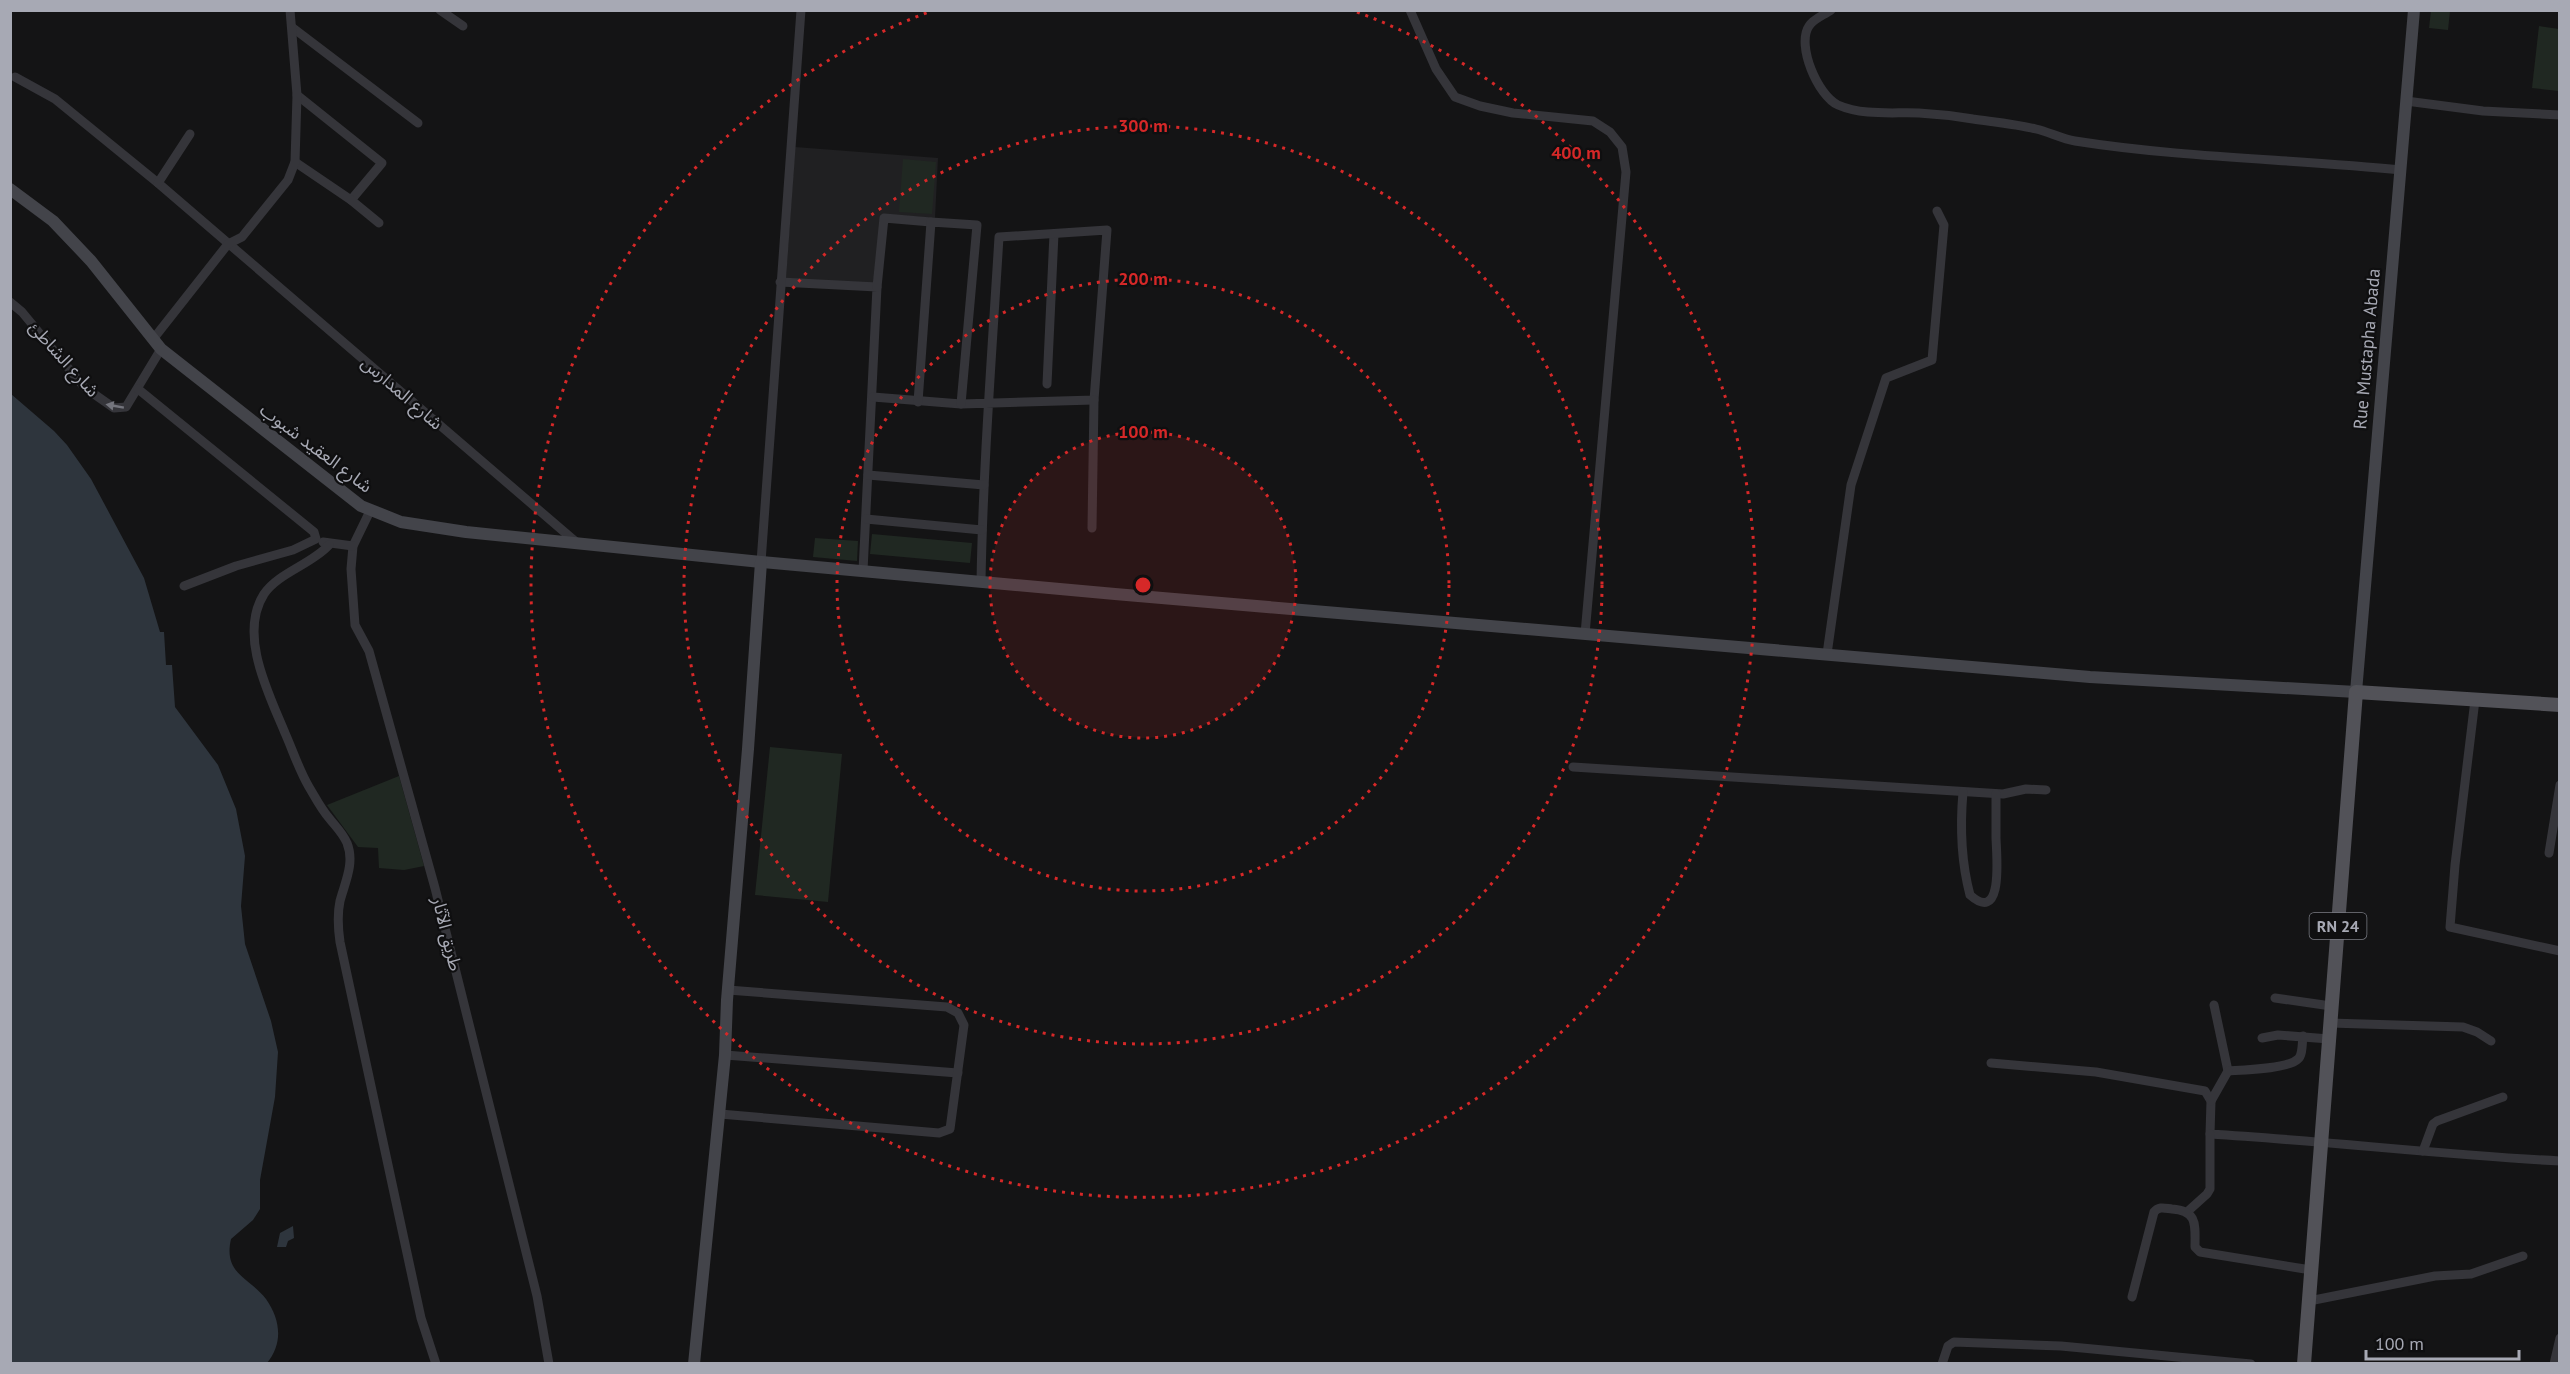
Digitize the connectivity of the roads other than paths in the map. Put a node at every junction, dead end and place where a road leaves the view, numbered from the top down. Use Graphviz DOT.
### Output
graph roads {
  1 [pos="290,10"];
  2 [pos="440,10"];
  3 [pos="801,10"];
  4 [pos="1410,10"];
  5 [pos="1831,10"];
  6 [pos="2414,10"];
  7 [pos="463,26"];
  8 [pos="293,28"];
  9 [pos="15,77"];
  10 [pos="297,95"];
  11 [pos="2406,101"];
  12 [pos="2559,115"];
  13 [pos="418,123"];
  14 [pos="190,134"];
  15 [pos="295,162"];
  16 [pos="2401,170"];
  17 [pos="158,183"];
  18 [pos="10,189"];
  19 [pos="351,200"];
  20 [pos="1937,211"];
  21 [pos="930,222"];
  22 [pos="379,224"];
  23 [pos="1054,234"];
  24 [pos="228,244"];
  25 [pos="780,282"];
  26 [pos="877,287"];
  27 [pos="10,302"];
  28 [pos="158,344"];
  29 [pos="1047,384"];
  30 [pos="138,389"];
  31 [pos="873,397"];
  32 [pos="1094,400"];
  33 [pos="918,402"];
  34 [pos="989,403"];
  35 [pos="961,404"];
  36 [pos="868,475"];
  37 [pos="984,485"];
  38 [pos="370,511"];
  39 [pos="866,519"];
  40 [pos="1092,528"];
  41 [pos="982,530"];
  42 [pos="316,539"];
  43 [pos="576,542"];
  44 [pos="329,544"];
  45 [pos="353,546"];
  46 [pos="320,554"];
  47 [pos="760,562"];
  48 [pos="863,571"];
  49 [pos="981,582"];
  50 [pos="184,586"];
  51 [pos="1585,634"];
  52 [pos="1827,654"];
  53 [pos="2356,692"];
  54 [pos="2475,700"];
  55 [pos="2559,705"];
  56 [pos="1573,766"];
  57 [pos="2559,785"];
  58 [pos="2046,790"];
  59 [pos="1963,792"];
  60 [pos="1996,794"];
  61 [pos="2549,853"];
  62 [pos="2559,951"];
  63 [pos="728,990"];
  64 [pos="2275,998"];
  65 [pos="2214,1005"];
  66 [pos="2331,1006"];
  67 [pos="2330,1023"];
  68 [pos="2303,1036"];
  69 [pos="2262,1038"];
  70 [pos="2329,1039"];
  71 [pos="2491,1041"];
  72 [pos="725,1055"];
  73 [pos="1991,1064"];
  74 [pos="2228,1071"];
  75 [pos="958,1073"];
  76 [pos="2503,1097"];
  77 [pos="2211,1101"];
  78 [pos="720,1114"];
  79 [pos="2210,1134"];
  80 [pos="2321,1141"];
  81 [pos="2423,1151"];
  82 [pos="2559,1161"];
  83 [pos="2187,1212"];
  84 [pos="2523,1256"];
  85 [pos="2312,1270"];
  86 [pos="2132,1297"];
  87 [pos="2309,1301"];
  88 [pos="2559,1338"];
  89 [pos="436,1364"];
  90 [pos="549,1364"];
  91 [pos="693,1364"];
  92 [pos="1942,1364"];
  93 [pos="2251,1364"];
  94 [pos="2304,1364"];
  95 [pos="2554,1364"];
  1 -- 8 [label="street"];
  2 -- 7 [label="street"];
  3 -- 25 [label="street"];
  4 -- 51 [label="street"];
  5 -- 16 [label="street"];
  6 -- 11 [label="main road, Rue Mustapha Abada"];
  8 -- 10 [label="street"];
  8 -- 13 [label="street"];
  9 -- 17 [label="street, شارع المدارس"];
  10 -- 15 [label="street"];
  10 -- 19 [label="street"];
  11 -- 12 [label="street"];
  11 -- 16 [label="main road, Rue Mustapha Abada"];
  14 -- 17 [label="street"];
  15 -- 19 [label="street"];
  15 -- 24 [label="street, شارع الشاطئ"];
  16 -- 53 [label="main road, Rue Mustapha Abada"];
  17 -- 24 [label="street, شارع المدارس"];
  18 -- 28 [label="main road, شارع العقيد شبوب"];
  19 -- 22 [label="street"];
  20 -- 52 [label="street"];
  21 -- 26 [label="street"];
  21 -- 33 [label="street"];
  21 -- 35 [label="street"];
  23 -- 29 [label="street"];
  23 -- 32 [label="street"];
  23 -- 34 [label="street"];
  24 -- 28 [label="street, شارع الشاطئ"];
  24 -- 43 [label="street, شارع المدارس"];
  25 -- 26 [label="street"];
  25 -- 47 [label="street"];
  26 -- 31 [label="street"];
  30 -- 27 [label="street, شارع الشاطئ, one-way"];
  28 -- 30 [label="street, شارع الشاطئ"];
  28 -- 38 [label="main road, شارع العقيد شبوب"];
  30 -- 42 [label="street"];
  31 -- 33 [label="street"];
  31 -- 36 [label="street"];
  32 -- 34 [label="street"];
  32 -- 40 [label="street"];
  33 -- 35 [label="street"];
  34 -- 35 [label="street"];
  34 -- 37 [label="street"];
  36 -- 37 [label="street"];
  36 -- 39 [label="street"];
  37 -- 41 [label="street"];
  38 -- 43 [label="main road, شارع العقيد شبوب"];
  38 -- 45 [label="street, طريق الآثار"];
  39 -- 41 [label="street"];
  39 -- 48 [label="street"];
  41 -- 49 [label="street"];
  42 -- 44 [label="street"];
  42 -- 46 [label="street"];
  42 -- 50 [label="street"];
  43 -- 47 [label="main road, شارع العقيد شبوب"];
  44 -- 45 [label="street"];
  44 -- 46 [label="street"];
  45 -- 90 [label="street, طريق الآثار"];
  46 -- 89 [label="street"];
  47 -- 48 [label="main road, شارع العقيد شبوب"];
  47 -- 63 [label="main road"];
  48 -- 49 [label="main road, شارع العقيد شبوب"];
  49 -- 51 [label="main road, شارع العقيد شبوب"];
  51 -- 52 [label="main road, شارع العقيد شبوب"];
  52 -- 53 [label="main road, شارع العقيد شبوب"];
  53 -- 54 [label="main road"];
  53 -- 66 [label="main road, RN 24"];
  54 -- 55 [label="main road"];
  54 -- 62 [label="street"];
  56 -- 59 [label="street"];
  57 -- 61 [label="street"];
  58 -- 60 [label="street"];
  59 -- 60 [label="street"];
  59 -- 60 [label="street"];
  63 -- 72 [label="main road"];
  63 -- 75 [label="street"];
  64 -- 66 [label="street"];
  65 -- 74 [label="street"];
  66 -- 67 [label="main road, RN 24"];
  67 -- 70 [label="main road, RN 24"];
  67 -- 71 [label="street"];
  68 -- 69 [label="street"];
  68 -- 70 [label="street"];
  68 -- 74 [label="street"];
  70 -- 80 [label="main road, RN 24"];
  72 -- 75 [label="street"];
  72 -- 78 [label="main road"];
  73 -- 77 [label="street"];
  74 -- 77 [label="street"];
  75 -- 78 [label="street"];
  76 -- 81 [label="street"];
  77 -- 79 [label="street"];
  78 -- 91 [label="main road"];
  79 -- 80 [label="street"];
  79 -- 83 [label="street"];
  80 -- 81 [label="street"];
  80 -- 85 [label="main road, RN 24"];
  81 -- 82 [label="street"];
  83 -- 85 [label="street"];
  83 -- 86 [label="street"];
  84 -- 87 [label="street"];
  85 -- 87 [label="main road, RN 24"];
  87 -- 94 [label="main road, RN 24"];
  88 -- 95 [label="street"];
  92 -- 93 [label="street"];
}
